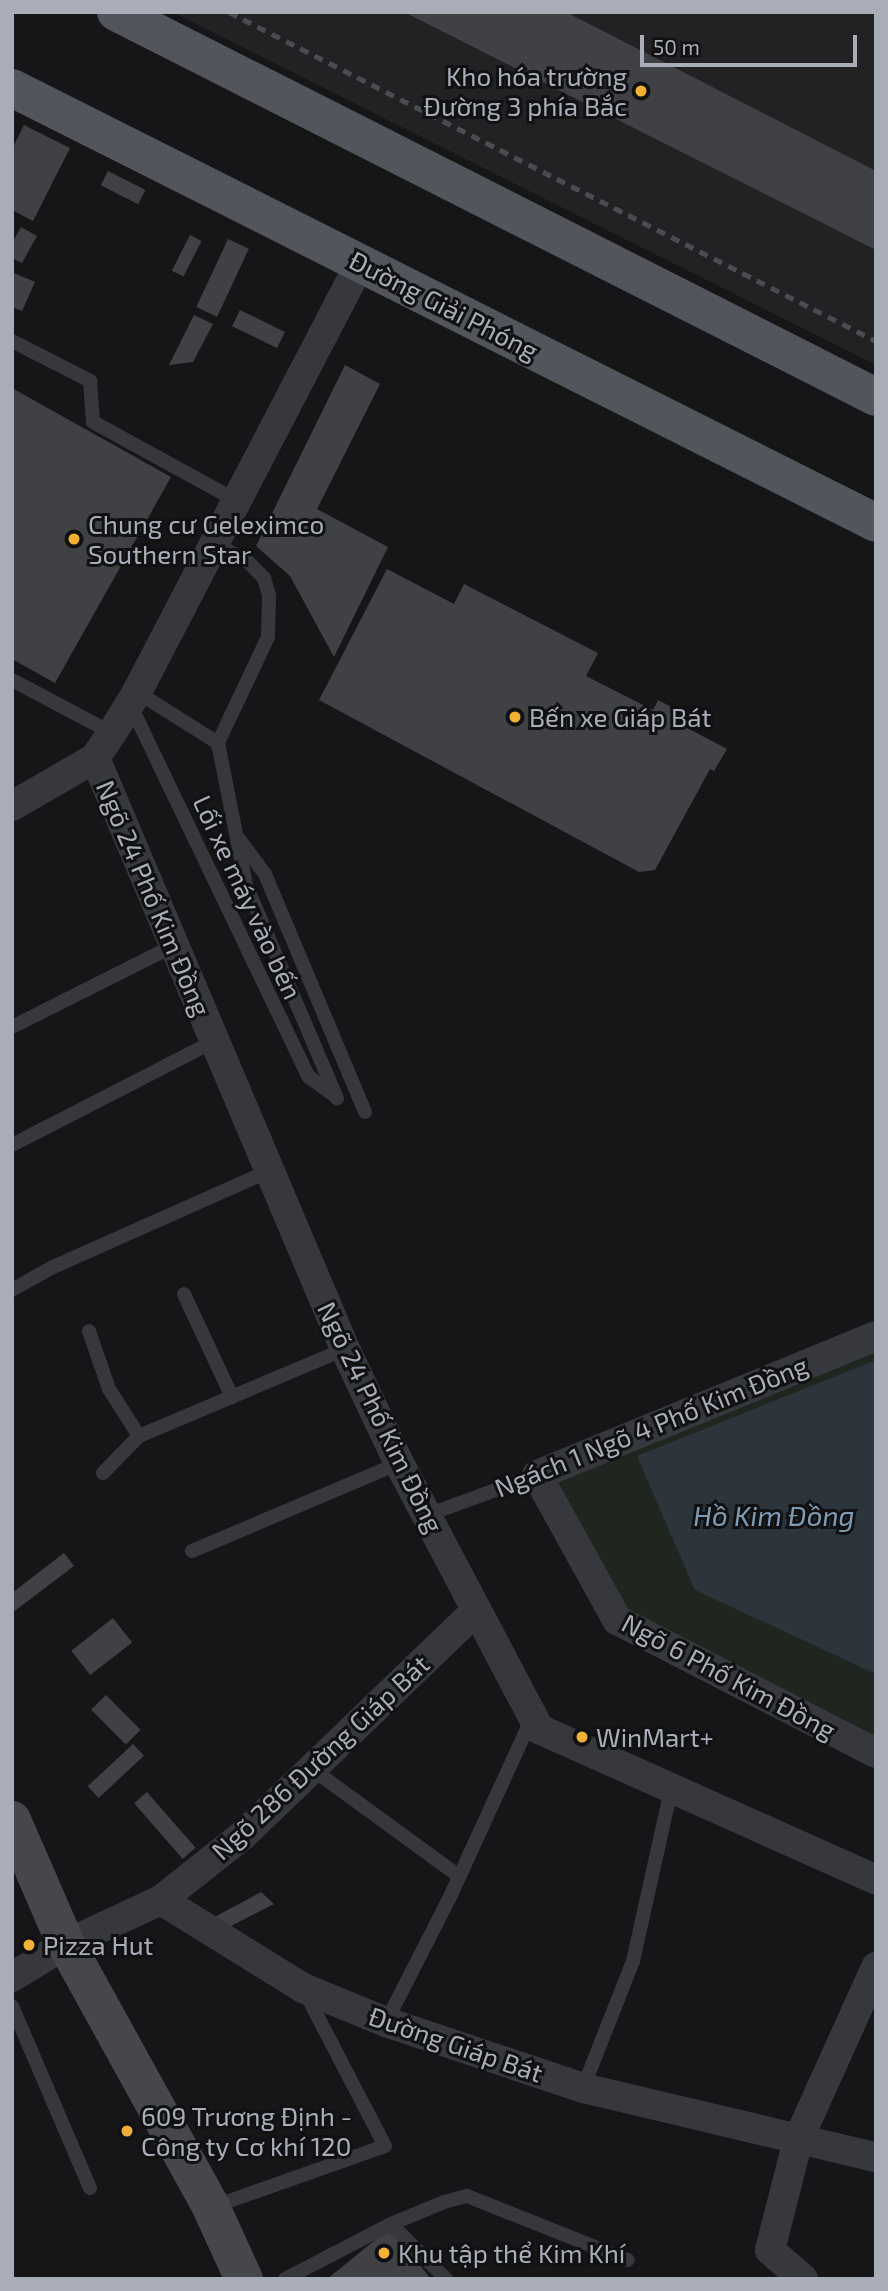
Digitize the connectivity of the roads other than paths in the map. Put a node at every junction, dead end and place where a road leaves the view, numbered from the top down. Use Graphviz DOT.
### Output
graph roads {
  1 [pos="116,12"];
  2 [pos="12,88"];
  3 [pos="360,263"];
  4 [pos="12,341"];
  5 [pos="876,397"];
  6 [pos="237,501"];
  7 [pos="876,523"];
  8 [pos="215,543"];
  9 [pos="12,680"];
  10 [pos="133,698"];
  11 [pos="112,733"];
  12 [pos="218,743"];
  13 [pos="95,758"];
  14 [pos="12,806"];
  15 [pos="238,838"];
  16 [pos="173,946"];
  17 [pos="12,1027"];
  18 [pos="214,1041"];
  19 [pos="365,1112"];
  20 [pos="12,1145"];
  21 [pos="269,1171"];
  22 [pos="12,1290"];
  23 [pos="184,1294"];
  24 [pos="89,1331"];
  25 [pos="876,1336"];
  26 [pos="345,1349"];
  27 [pos="232,1397"];
  28 [pos="139,1436"];
  29 [pos="399,1463"];
  30 [pos="103,1473"];
  31 [pos="537,1475"];
  32 [pos="427,1515"];
  33 [pos="192,1551"];
  34 [pos="476,1611"];
  35 [pos="533,1717"];
  36 [pos="876,1753"];
  37 [pos="312,1769"];
  38 [pos="671,1790"];
  39 [pos="12,1820"];
  40 [pos="459,1876"];
  41 [pos="876,1880"];
  42 [pos="161,1900"];
  43 [pos="66,1944"];
  44 [pos="876,1967"];
  45 [pos="12,1977"];
  46 [pos="303,1988"];
  47 [pos="12,2006"];
  48 [pos="386,2022"];
  49 [pos="583,2088"];
  50 [pos="798,2140"];
  51 [pos="876,2157"];
  52 [pos="90,2188"];
  53 [pos="211,2207"];
  54 [pos="391,2224"];
  55 [pos="628,2260"];
  56 [pos="295,2277"];
  57 [pos="244,2279"];
  58 [pos="446,2279"];
  59 [pos="803,2279"];
  1 -- 5 [label="main road"];
  2 -- 3 [label="main road, Đường Giải Phóng"];
  3 -- 6 [label="street"];
  3 -- 7 [label="main road, Đường Giải Phóng"];
  4 -- 6 [label="lane"];
  6 -- 8 [label="street"];
  8 -- 10 [label="street"];
  8 -- 12 [label="lane"];
  9 -- 11 [label="lane"];
  10 -- 11 [label="street"];
  10 -- 12 [label="lane"];
  10 -- 15 [label="lane, Lối xe máy vào bến"];
  11 -- 13 [label="street"];
  12 -- 15 [label="lane"];
  13 -- 14 [label="street"];
  13 -- 16 [label="street, Ngõ 24 Phố Kim Đồng"];
  15 -- 19 [label="lane"];
  16 -- 17 [label="lane"];
  16 -- 18 [label="street, Ngõ 24 Phố Kim Đồng"];
  18 -- 20 [label="lane"];
  18 -- 21 [label="street, Ngõ 24 Phố Kim Đồng"];
  21 -- 22 [label="lane"];
  21 -- 26 [label="street, Ngõ 24 Phố Kim Đồng"];
  23 -- 27 [label="lane"];
  24 -- 28 [label="lane"];
  25 -- 31 [label="street, Ngách 1 Ngõ 4 Phố Kim Đồng"];
  26 -- 27 [label="lane"];
  26 -- 29 [label="street, Ngõ 24 Phố Kim Đồng"];
  27 -- 28 [label="lane"];
  28 -- 30 [label="lane"];
  29 -- 32 [label="street, Ngõ 24 Phố Kim Đồng"];
  29 -- 33 [label="lane"];
  31 -- 32 [label="lane, Ngách 1 Ngõ 4 Phố Kim Đồng"];
  31 -- 36 [label="street, Ngõ 6 Phố Kim Đồng"];
  32 -- 34 [label="street, Ngõ 24 Phố Kim Đồng"];
  34 -- 35 [label="street, Ngõ 24 Phố Kim Đồng"];
  34 -- 37 [label="street, Ngõ 286 Đường Giáp Bát"];
  35 -- 38 [label="street, Ngõ 24 Phố Kim Đồng"];
  35 -- 40 [label="lane"];
  37 -- 40 [label="lane"];
  37 -- 42 [label="street, Ngõ 286 Đường Giáp Bát"];
  38 -- 41 [label="street, Ngõ 24 Phố Kim Đồng"];
  38 -- 49 [label="lane"];
  39 -- 43 [label="main road"];
  40 -- 48 [label="lane"];
  42 -- 43 [label="street"];
  42 -- 46 [label="street, Đường Giáp Bát"];
  43 -- 45 [label="street"];
  43 -- 53 [label="main road"];
  44 -- 50 [label="street"];
  46 -- 48 [label="street, Đường Giáp Bát"];
  46 -- 53 [label="lane"];
  47 -- 52 [label="lane"];
  48 -- 49 [label="street, Đường Giáp Bát"];
  49 -- 50 [label="street, Đường Giáp Bát"];
  50 -- 51 [label="street, Đường Giáp Bát"];
  50 -- 59 [label="street"];
  53 -- 57 [label="main road"];
  54 -- 55 [label="lane"];
  54 -- 56 [label="lane"];
  54 -- 58 [label="lane"];
}
